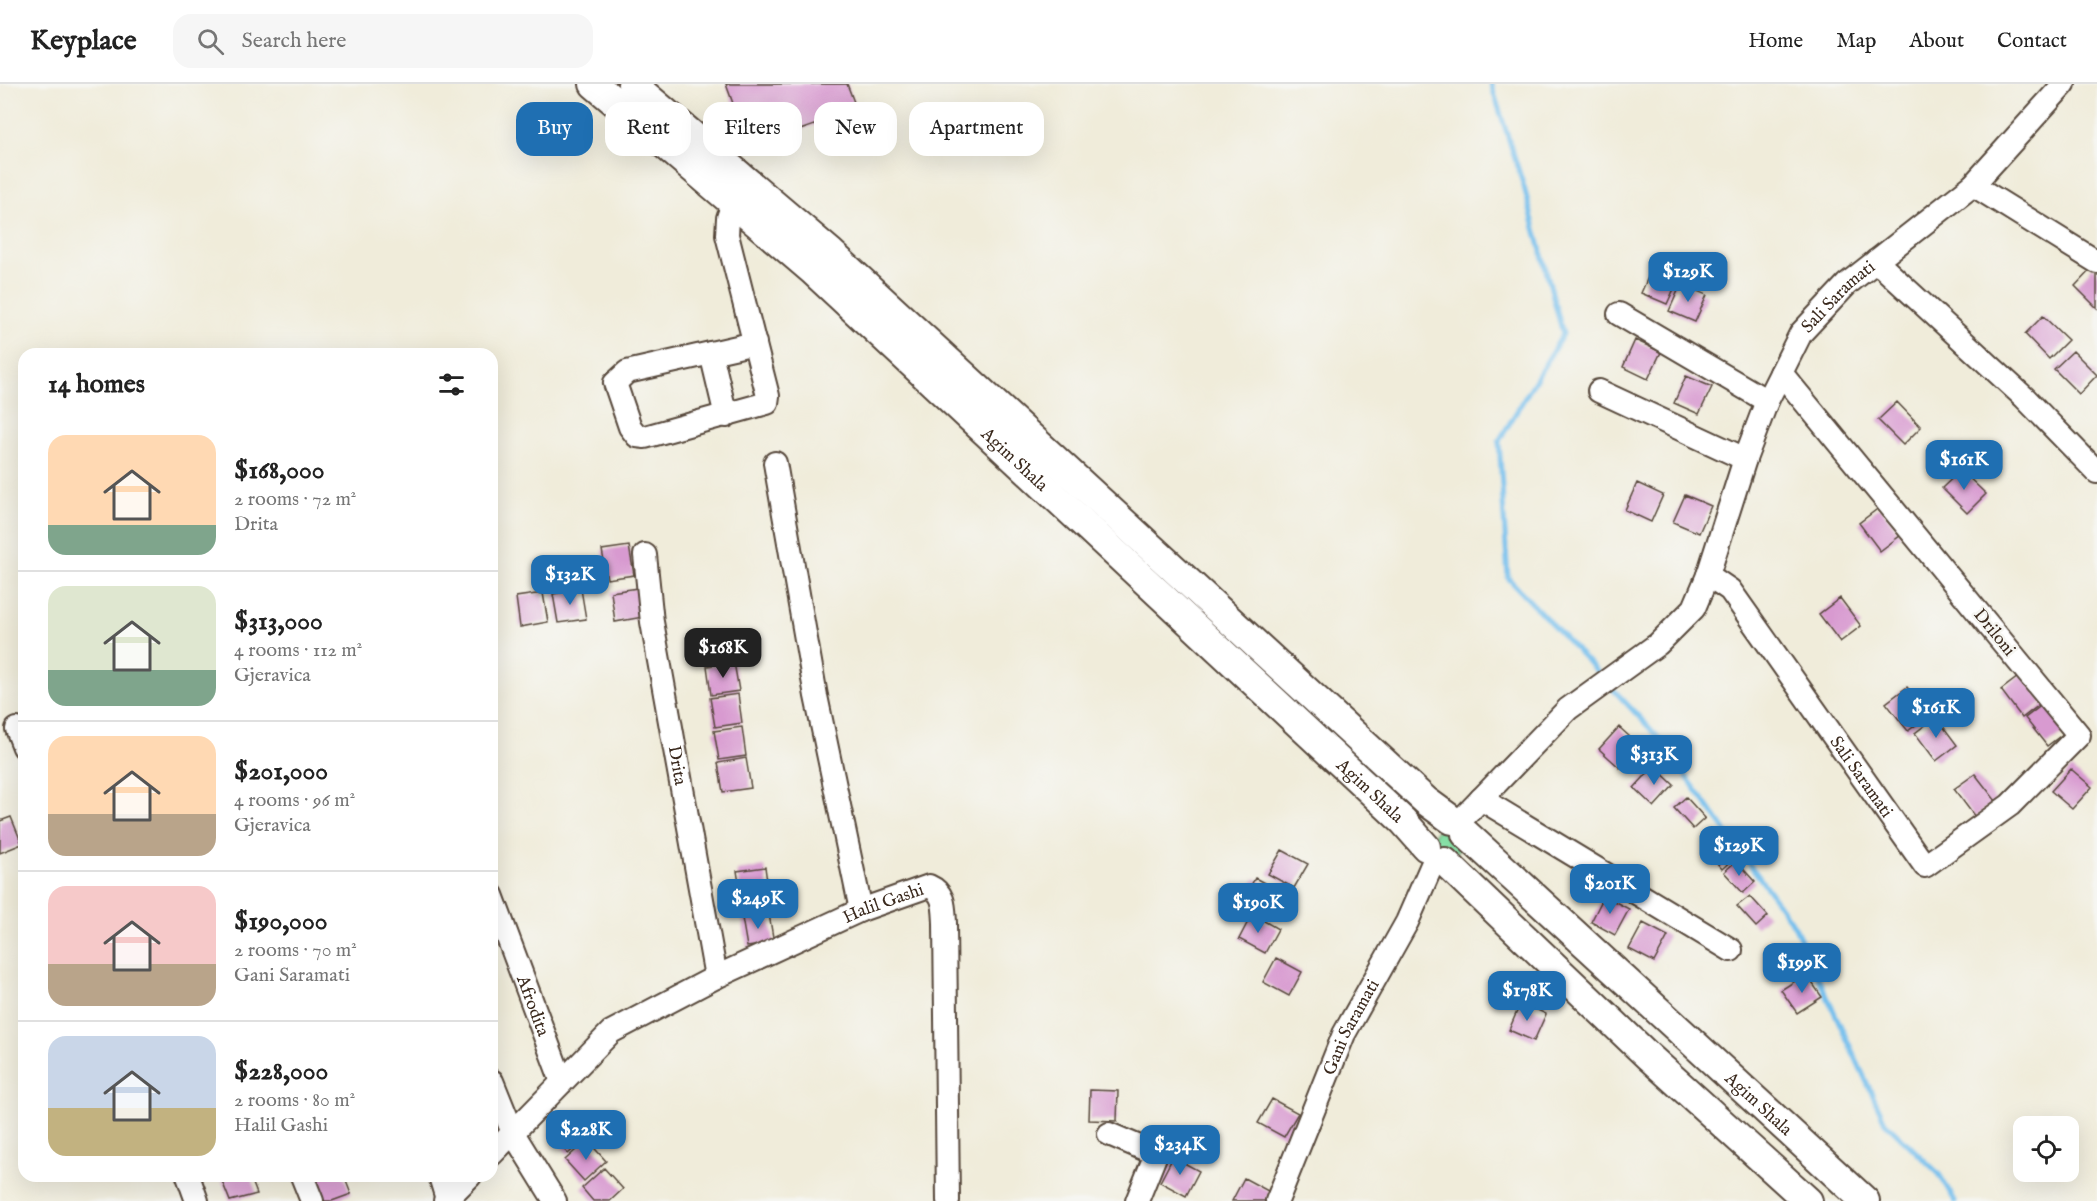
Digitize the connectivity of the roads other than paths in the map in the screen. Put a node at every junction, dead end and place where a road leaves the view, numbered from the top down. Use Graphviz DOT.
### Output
graph roads {
  1 [pos="594,84"];
  2 [pos="632,84"];
  3 [pos="2064,84"];
  4 [pos="1973,185"];
  5 [pos="733,203"];
  6 [pos="1876,261"];
  7 [pos="2097,262"];
  8 [pos="1619,314"];
  9 [pos="755,343"];
  10 [pos="711,353"];
  11 [pos="1781,373"];
  12 [pos="1599,391"];
  13 [pos="1767,401"];
  14 [pos="726,416"];
  15 [pos="1745,459"];
  16 [pos="775,462"];
  17 [pos="2097,472"];
  18 [pos="645,555"];
  19 [pos="1708,575"];
  20 [pos="1481,799"];
  21 [pos="1459,826"];
  22 [pos="1436,856"];
  23 [pos="1925,866"];
  24 [pos="861,910"];
  25 [pos="498,911"];
  26 [pos="1731,951"];
  27 [pos="716,976"];
  28 [pos="562,1082"];
  29 [pos="498,1096"];
  30 [pos="513,1133"];
  31 [pos="1109,1134"];
  32 [pos="498,1148"];
  33 [pos="190,1182"];
  34 [pos="304,1182"];
  35 [pos="442,1182"];
  36 [pos="464,1182"];
  37 [pos="446,1200"];
  38 [pos="197,1201"];
  39 [pos="312,1201"];
  40 [pos="555,1201"];
  41 [pos="948,1201"];
  42 [pos="1137,1201"];
  43 [pos="1277,1201"];
  44 [pos="1808,1201"];
  45 [pos="1865,1201"];
  1 -- 5 [label="main road, Agim Shala"];
  2 -- 21 [label="main road, Agim Shala"];
  3 -- 4 [label="street, Sali Saramati"];
  4 -- 6 [label="street, Sali Saramati"];
  4 -- 7 [label="street"];
  5 -- 9 [label="street"];
  5 -- 22 [label="main road, Agim Shala"];
  6 -- 11 [label="street, Sali Saramati"];
  6 -- 17 [label="street"];
  8 -- 13 [label="street"];
  9 -- 10 [label="street"];
  9 -- 14 [label="street"];
  10 -- 14 [label="street"];
  10 -- 14 [label="street"];
  11 -- 13 [label="street, Sali Saramati"];
  11 -- 23 [label="street, Driloni"];
  12 -- 15 [label="street"];
  13 -- 15 [label="street, Sali Saramati"];
  15 -- 19 [label="street, Sali Saramati"];
  16 -- 24 [label="street"];
  18 -- 27 [label="street, Drita"];
  19 -- 20 [label="street, Sali Saramati"];
  19 -- 23 [label="street, Sali Saramati"];
  20 -- 21 [label="street, Sali Saramati"];
  20 -- 26 [label="street"];
  21 -- 22 [label="main road, Agim Shala"];
  21 -- 45 [label="main road, Agim Shala"];
  22 -- 43 [label="street, Gani Saramati"];
  22 -- 44 [label="main road, Agim Shala"];
  24 -- 27 [label="street, Halil Gashi"];
  24 -- 41 [label="street, Halil Gashi"];
  25 -- 28 [label="street, Afrodita"];
  27 -- 28 [label="street, Halil Gashi"];
  28 -- 30 [label="street, Halil Gashi"];
  29 -- 30 [label="street"];
  30 -- 32 [label="street, Halil Gashi"];
  30 -- 40 [label="street"];
  31 -- 42 [label="street"];
  33 -- 38 [label="street"];
  34 -- 39 [label="street"];
  35 -- 37 [label="street"];
  36 -- 37 [label="street"];
}
